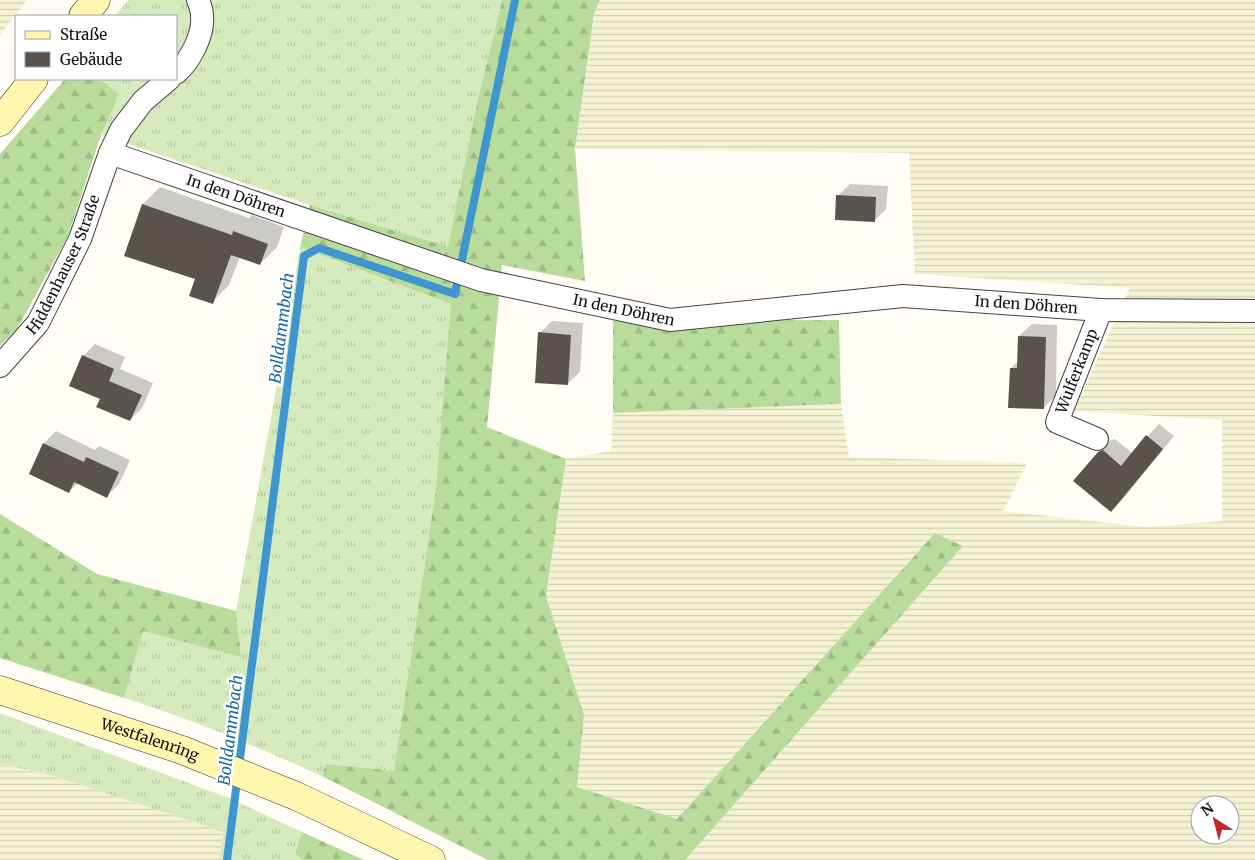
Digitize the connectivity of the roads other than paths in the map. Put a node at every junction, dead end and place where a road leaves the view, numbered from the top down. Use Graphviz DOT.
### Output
graph roads {
  1 [pos="96,0"];
  2 [pos="198,0"];
  3 [pos="84,15"];
  4 [pos="178,71"];
  5 [pos="33,80"];
  6 [pos="168,80"];
  7 [pos="0,122"];
  8 [pos="110,153"];
  9 [pos="1102,310"];
  10 [pos="1255,311"];
  11 [pos="0,366"];
  12 [pos="1097,439"];
  13 [pos="0,690"];
  14 [pos="431,860"];
  1 -- 3 [label="main road"];
  2 -- 4 [label="street"];
  5 -- 7 [label="main road"];
  6 -- 8 [label="street"];
  8 -- 9 [label="street, In den Döhren"];
  8 -- 11 [label="street, Hiddenhauser Straße"];
  9 -- 10 [label="street, In den Döhren"];
  9 -- 12 [label="street, Wulferkamp"];
  13 -- 14 [label="main road, Westfalenring"];
}
